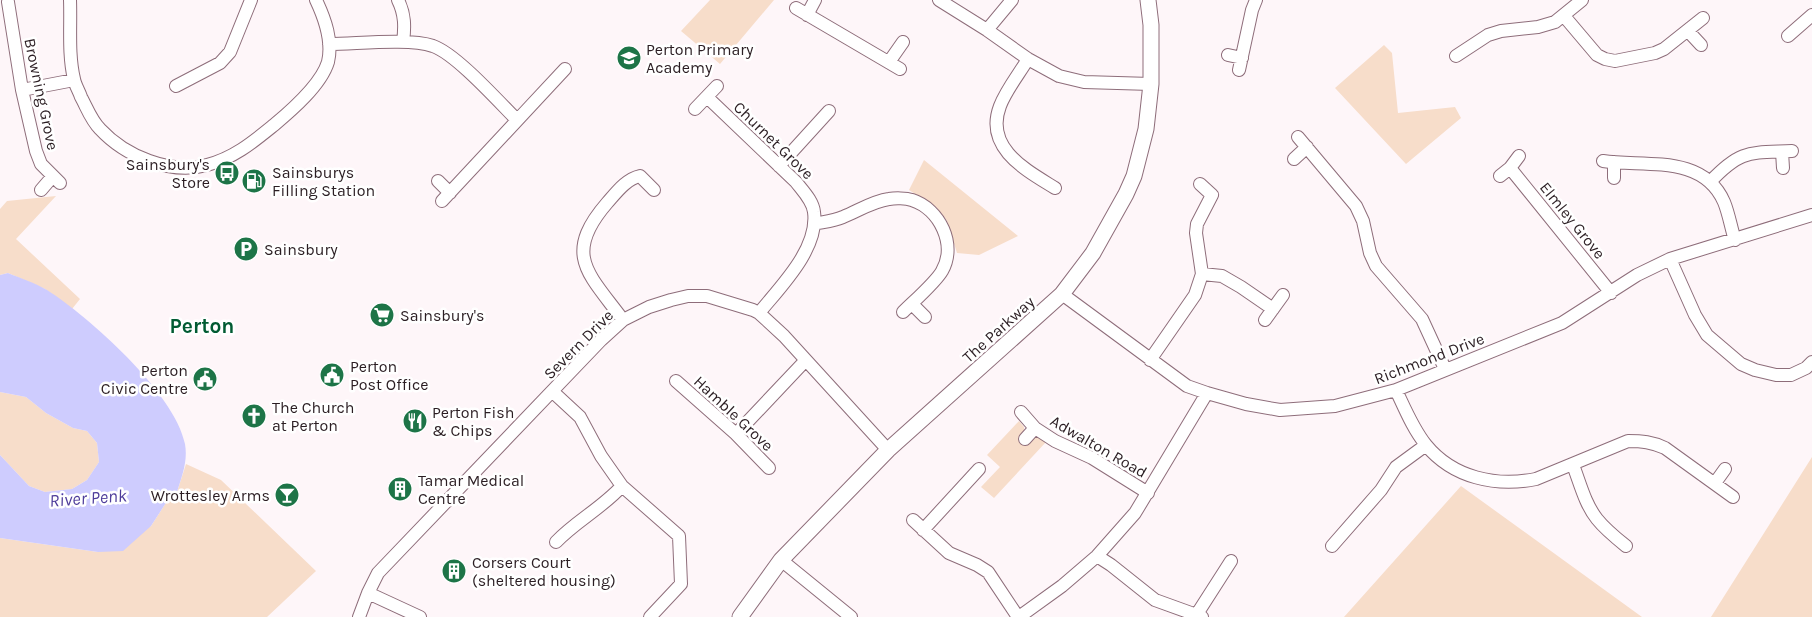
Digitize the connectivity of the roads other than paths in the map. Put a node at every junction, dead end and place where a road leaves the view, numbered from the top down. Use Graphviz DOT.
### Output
graph roads {
  1 [pos="70,0"];
  2 [pos="251,0"];
  3 [pos="316,0"];
  4 [pos="398,0"];
  5 [pos="815,0"];
  6 [pos="939,0"];
  7 [pos="1012,0"];
  8 [pos="1148,0"];
  9 [pos="1256,0"];
  10 [pos="1582,0"];
  11 [pos="5,11"];
  12 [pos="1812,15"];
  13 [pos="1564,16"];
  14 [pos="1703,18"];
  15 [pos="987,30"];
  16 [pos="1688,31"];
  17 [pos="1788,36"];
  18 [pos="403,42"];
  19 [pos="903,42"];
  20 [pos="329,44"];
  21 [pos="1701,45"];
  22 [pos="1228,55"];
  23 [pos="1456,56"];
  24 [pos="1028,59"];
  25 [pos="565,69"];
  26 [pos="74,80"];
  27 [pos="1151,84"];
  28 [pos="176,86"];
  29 [pos="717,86"];
  30 [pos="22,90"];
  31 [pos="707,98"];
  32 [pos="695,109"];
  33 [pos="517,120"];
  34 [pos="826,120"];
  35 [pos="1298,137"];
  36 [pos="1307,147"];
  37 [pos="1519,156"];
  38 [pos="1294,159"];
  39 [pos="779,166"];
  40 [pos="1510,168"];
  41 [pos="1783,168"];
  42 [pos="1500,176"];
  43 [pos="1614,178"];
  44 [pos="438,182"];
  45 [pos="1710,182"];
  46 [pos="1200,184"];
  47 [pos="1055,188"];
  48 [pos="41,190"];
  49 [pos="654,190"];
  50 [pos="1812,215"];
  51 [pos="814,224"];
  52 [pos="1735,240"];
  53 [pos="1670,259"];
  54 [pos="1202,274"];
  55 [pos="1611,293"];
  56 [pos="1062,294"];
  57 [pos="1283,295"];
  58 [pos="1273,309"];
  59 [pos="759,313"];
  60 [pos="925,317"];
  61 [pos="623,320"];
  62 [pos="1265,320"];
  63 [pos="805,360"];
  64 [pos="1150,360"];
  65 [pos="1812,362"];
  66 [pos="1445,370"];
  67 [pos="676,381"];
  68 [pos="1396,390"];
  69 [pos="553,392"];
  70 [pos="1206,393"];
  71 [pos="1021,412"];
  72 [pos="1035,428"];
  73 [pos="736,434"];
  74 [pos="1025,439"];
  75 [pos="1426,445"];
  76 [pos="888,450"];
  77 [pos="1573,465"];
  78 [pos="769,468"];
  79 [pos="979,469"];
  80 [pos="1725,469"];
  81 [pos="1715,483"];
  82 [pos="622,486"];
  83 [pos="1148,493"];
  84 [pos="1733,497"];
  85 [pos="913,520"];
  86 [pos="922,530"];
  87 [pos="556,542"];
  88 [pos="1332,546"];
  89 [pos="1626,546"];
  90 [pos="1097,556"];
  91 [pos="781,560"];
  92 [pos="1231,562"];
  93 [pos="368,592"];
  94 [pos="1200,615"];
  95 [pos="360,617"];
  96 [pos="420,617"];
  97 [pos="650,617"];
  98 [pos="740,617"];
  99 [pos="851,617"];
  100 [pos="1019,617"];
  1 -- 26 [label="street"];
  2 -- 28 [label="street"];
  3 -- 20 [label="street"];
  4 -- 18 [label="street"];
  5 -- 19 [label="street"];
  6 -- 15 [label="street"];
  7 -- 15 [label="street"];
  8 -- 27 [label="street, The Parkway"];
  9 -- 22 [label="street"];
  10 -- 13 [label="street"];
  11 -- 30 [label="street, Browning Grove"];
  12 -- 17 [label="street"];
  13 -- 16 [label="street"];
  13 -- 23 [label="street"];
  14 -- 16 [label="street"];
  15 -- 24 [label="street"];
  16 -- 21 [label="street"];
  18 -- 20 [label="street"];
  18 -- 33 [label="street"];
  20 -- 26 [label="street"];
  24 -- 27 [label="street"];
  24 -- 47 [label="street"];
  25 -- 33 [label="street"];
  26 -- 30 [label="street"];
  27 -- 56 [label="street, The Parkway"];
  29 -- 31 [label="street"];
  30 -- 48 [label="street, Browning Grove"];
  31 -- 32 [label="street"];
  31 -- 39 [label="street, Churnet Grove"];
  33 -- 44 [label="street"];
  34 -- 39 [label="street"];
  35 -- 36 [label="street"];
  36 -- 38 [label="street"];
  36 -- 66 [label="street"];
  37 -- 40 [label="street"];
  39 -- 51 [label="street, Churnet Grove"];
  40 -- 42 [label="street"];
  40 -- 55 [label="street, Elmley Grove"];
  41 -- 45 [label="street"];
  43 -- 45 [label="street"];
  45 -- 52 [label="street"];
  46 -- 54 [label="street"];
  49 -- 61 [label="street"];
  50 -- 52 [label="street, Richmond Drive"];
  51 -- 59 [label="street, Churnet Grove"];
  51 -- 60 [label="street"];
  52 -- 53 [label="street, Richmond Drive"];
  53 -- 55 [label="street, Richmond Drive"];
  53 -- 65 [label="street"];
  54 -- 58 [label="street"];
  54 -- 64 [label="street"];
  55 -- 66 [label="street, Richmond Drive"];
  56 -- 64 [label="street, Richmond Drive"];
  56 -- 76 [label="street, The Parkway"];
  57 -- 58 [label="street"];
  58 -- 62 [label="street"];
  59 -- 61 [label="street, Severn Drive"];
  59 -- 63 [label="street, Severn Drive"];
  61 -- 69 [label="street, Severn Drive"];
  63 -- 73 [label="street"];
  63 -- 76 [label="street, Severn Drive"];
  64 -- 70 [label="street, Richmond Drive"];
  66 -- 68 [label="street, Richmond Drive"];
  67 -- 73 [label="street, Hamble Grove"];
  68 -- 70 [label="street, Richmond Drive"];
  68 -- 75 [label="street"];
  69 -- 82 [label="street"];
  69 -- 93 [label="street, Severn Drive"];
  70 -- 83 [label="street"];
  71 -- 72 [label="street, Adwalton Road"];
  72 -- 74 [label="street, Adwalton Road"];
  72 -- 83 [label="street, Adwalton Road"];
  73 -- 78 [label="street, Hamble Grove"];
  75 -- 77 [label="street"];
  75 -- 88 [label="street"];
  76 -- 91 [label="street, The Parkway"];
  77 -- 81 [label="street"];
  77 -- 89 [label="street"];
  79 -- 86 [label="street"];
  80 -- 81 [label="street"];
  81 -- 84 [label="street"];
  82 -- 87 [label="street"];
  82 -- 97 [label="street"];
  83 -- 90 [label="street"];
  85 -- 86 [label="street"];
  86 -- 100 [label="street"];
  90 -- 94 [label="street"];
  90 -- 100 [label="street"];
  91 -- 98 [label="street, The Parkway"];
  91 -- 99 [label="street"];
  92 -- 94 [label="street"];
  93 -- 95 [label="street, Severn Drive"];
  93 -- 96 [label="street"];
}
